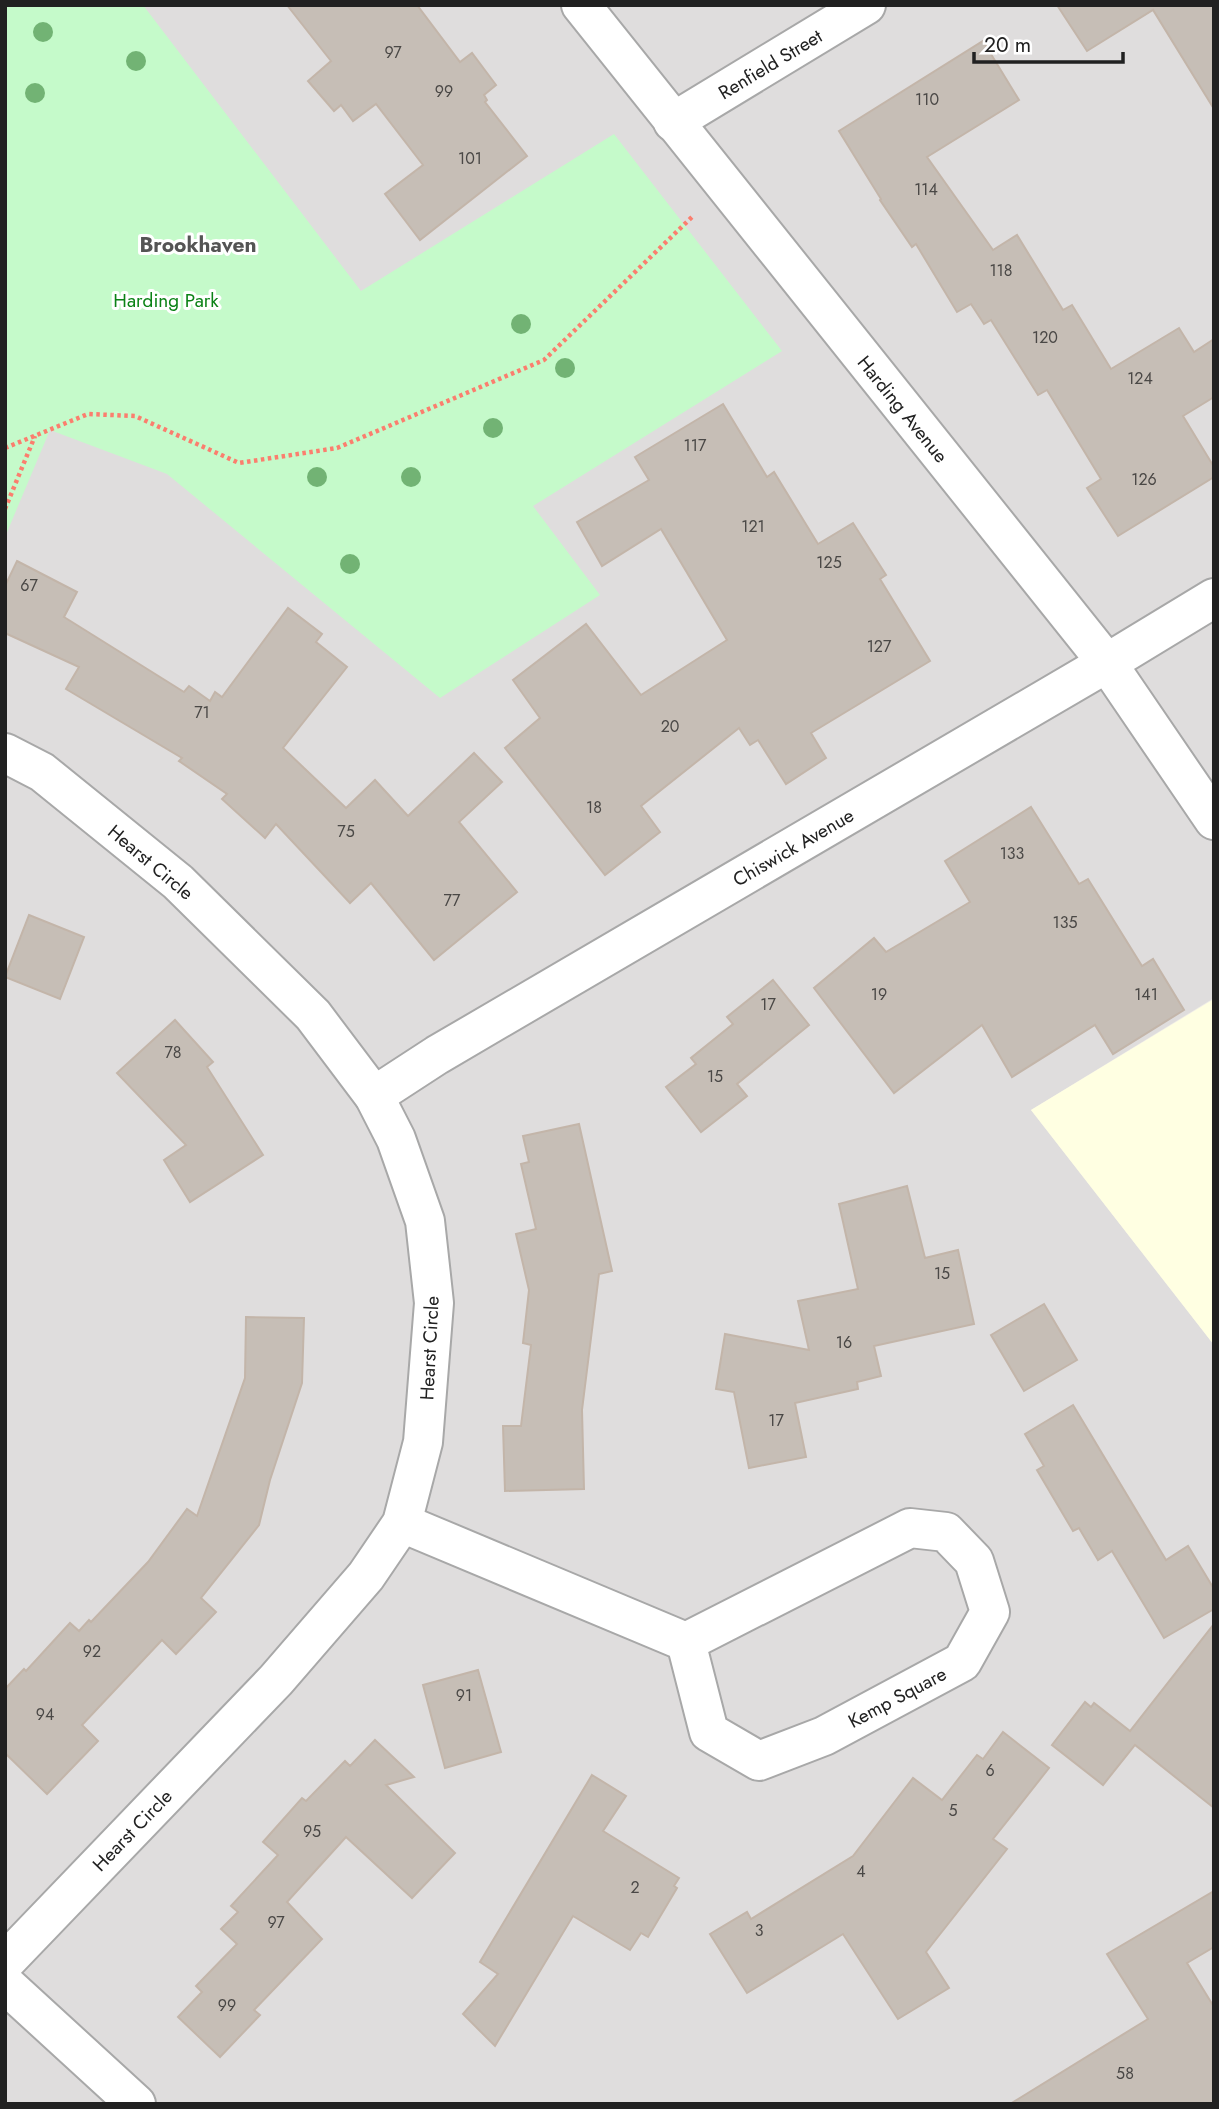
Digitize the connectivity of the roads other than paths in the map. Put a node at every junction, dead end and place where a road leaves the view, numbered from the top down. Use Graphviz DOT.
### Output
graph roads {
  1 [pos="581,5"];
  2 [pos="866,5"];
  3 [pos="673,122"];
  4 [pos="1214,598"];
  5 [pos="1107,663"];
  6 [pos="5,753"];
  7 [pos="1214,820"];
  8 [pos="374,1096"];
  9 [pos="402,1523"];
  10 [pos="686,1642"];
  11 [pos="5,1962"];
  12 [pos="5,1984"];
  13 [pos="136,2104"];
  1 -- 3 [label="street, Harding Avenue"];
  2 -- 3 [label="street, Renfield Street"];
  3 -- 5 [label="street, Harding Avenue"];
  4 -- 5 [label="street, Chiswick Avenue"];
  5 -- 7 [label="street, Harding Avenue"];
  5 -- 8 [label="street, Chiswick Avenue"];
  6 -- 8 [label="street, Hearst Circle"];
  8 -- 9 [label="street, Hearst Circle"];
  9 -- 10 [label="street"];
  9 -- 11 [label="street, Hearst Circle"];
  10 -- 10 [label="street, Kemp Square"];
  12 -- 13 [label="street"];
}
